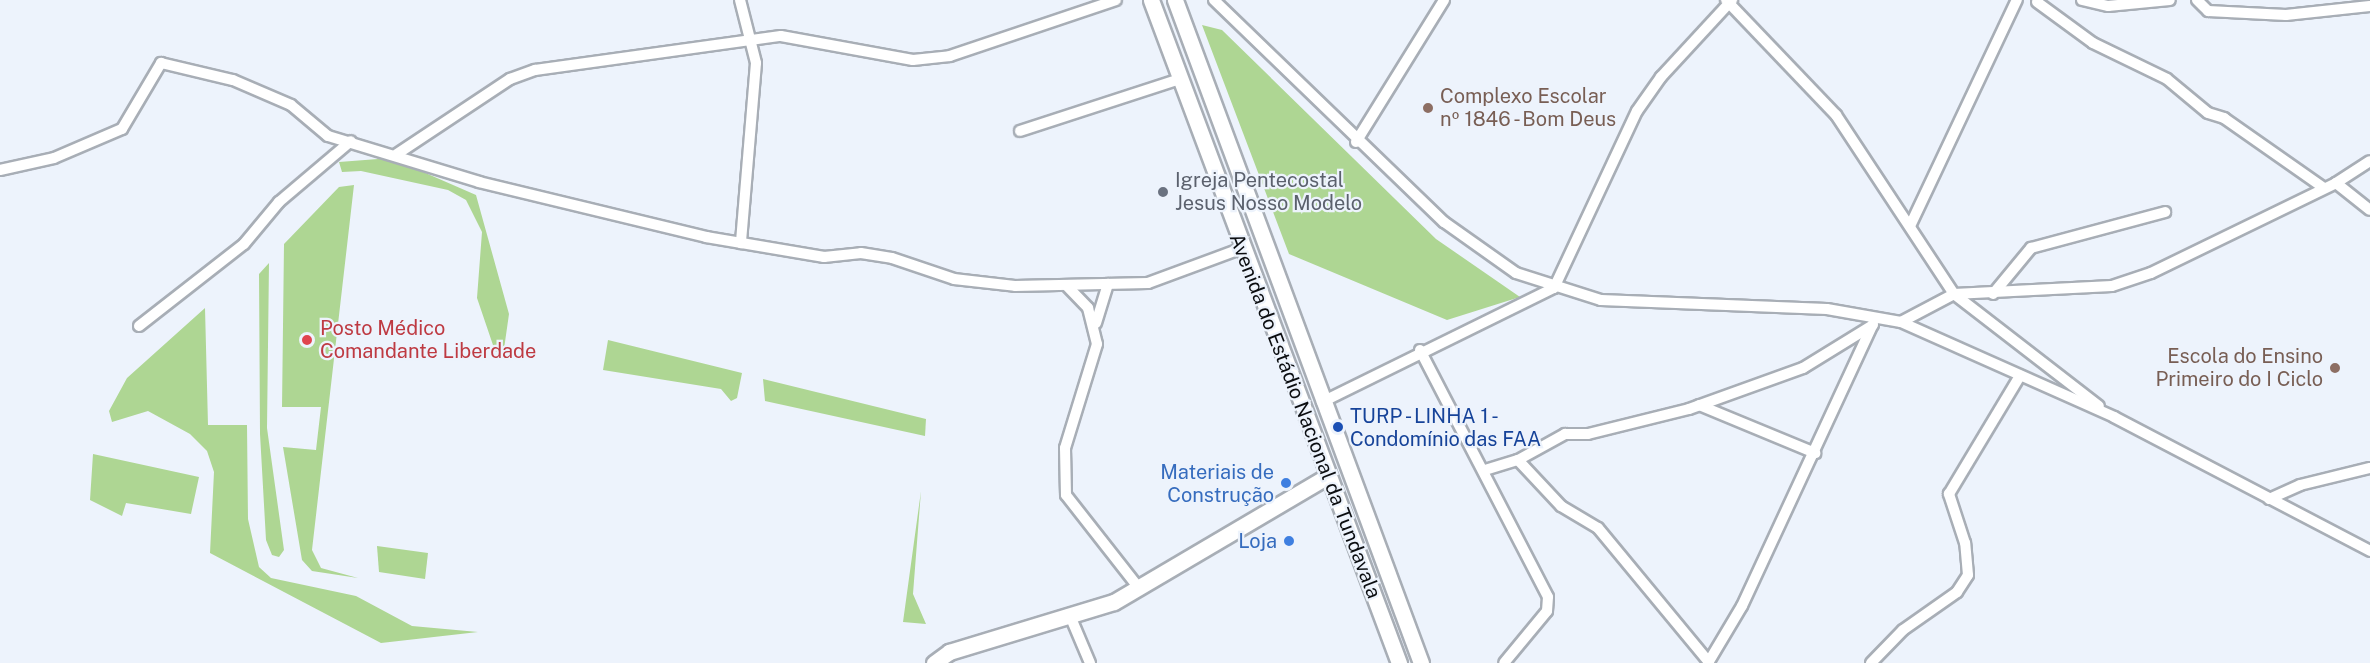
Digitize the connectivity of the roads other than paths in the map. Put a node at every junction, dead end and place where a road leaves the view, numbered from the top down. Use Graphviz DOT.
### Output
graph roads {
  1 [pos="740,0"];
  2 [pos="1116,0"];
  3 [pos="1151,0"];
  4 [pos="1175,0"];
  5 [pos="1214,0"];
  6 [pos="1444,0"];
  7 [pos="2017,0"];
  8 [pos="2053,0"];
  9 [pos="2082,0"];
  10 [pos="2170,0"];
  11 [pos="2197,0"];
  12 [pos="2218,0"];
  13 [pos="1729,1"];
  14 [pos="2035,1"];
  15 [pos="2370,6"];
  16 [pos="2208,10"];
  17 [pos="754,42"];
  18 [pos="1180,79"];
  19 [pos="1020,131"];
  20 [pos="351,141"];
  21 [pos="1356,142"];
  22 [pos="397,154"];
  23 [pos="2370,160"];
  24 [pos="0,170"];
  25 [pos="2336,183"];
  26 [pos="2324,188"];
  27 [pos="2370,210"];
  28 [pos="2165,212"];
  29 [pos="1910,226"];
  30 [pos="741,243"];
  31 [pos="1240,249"];
  32 [pos="1108,284"];
  33 [pos="1066,285"];
  34 [pos="1554,288"];
  35 [pos="1954,294"];
  36 [pos="1993,294"];
  37 [pos="1875,320"];
  38 [pos="1901,322"];
  39 [pos="1095,323"];
  40 [pos="139,326"];
  41 [pos="1420,350"];
  42 [pos="2020,376"];
  43 [pos="1322,402"];
  44 [pos="1699,405"];
  45 [pos="2114,417"];
  46 [pos="1815,453"];
  47 [pos="1518,460"];
  48 [pos="2370,468"];
  49 [pos="1485,471"];
  50 [pos="1328,476"];
  51 [pos="2269,499"];
  52 [pos="2370,551"];
  53 [pos="1139,588"];
  54 [pos="1071,618"];
  55 [pos="1708,662"];
  56 [pos="934,663"];
  57 [pos="1090,663"];
  58 [pos="1399,663"];
  59 [pos="1421,663"];
  60 [pos="1504,663"];
  61 [pos="1871,663"];
  1 -- 17 [label="street"];
  2 -- 17 [label="street"];
  3 -- 18 [label="street, Avenida do Estádio Nacional da Tundavala"];
  4 -- 43 [label="street, Avenida do Estádio Nacional da Tundavala"];
  5 -- 21 [label="street"];
  6 -- 21 [label="street"];
  7 -- 29 [label="street"];
  8 -- 14 [label="street"];
  9 -- 10 [label="street"];
  11 -- 16 [label="street"];
  12 -- 16 [label="street"];
  13 -- 29 [label="street"];
  13 -- 34 [label="street"];
  14 -- 26 [label="street"];
  15 -- 16 [label="street"];
  17 -- 22 [label="street"];
  17 -- 30 [label="street"];
  18 -- 19 [label="street"];
  18 -- 31 [label="street, Avenida do Estádio Nacional da Tundavala"];
  20 -- 22 [label="street"];
  20 -- 24 [label="street"];
  20 -- 40 [label="street"];
  21 -- 34 [label="street"];
  22 -- 30 [label="street"];
  23 -- 25 [label="street"];
  25 -- 26 [label="street"];
  25 -- 27 [label="street"];
  26 -- 36 [label="street"];
  28 -- 36 [label="street"];
  29 -- 35 [label="street"];
  30 -- 33 [label="street"];
  31 -- 32 [label="street"];
  31 -- 50 [label="street, Avenida do Estádio Nacional da Tundavala"];
  32 -- 33 [label="street"];
  32 -- 39 [label="street"];
  33 -- 39 [label="street"];
  34 -- 37 [label="street"];
  34 -- 41 [label="street"];
  35 -- 36 [label="street"];
  35 -- 38 [label="street"];
  35 -- 45 [label="street"];
  37 -- 38 [label="street"];
  37 -- 44 [label="street"];
  37 -- 46 [label="street"];
  38 -- 42 [label="street"];
  39 -- 53 [label="street"];
  41 -- 43 [label="street"];
  41 -- 49 [label="street"];
  42 -- 45 [label="street"];
  42 -- 61 [label="street"];
  43 -- 59 [label="street, Avenida do Estádio Nacional da Tundavala"];
  44 -- 46 [label="street"];
  44 -- 47 [label="street"];
  45 -- 51 [label="street"];
  46 -- 55 [label="street"];
  47 -- 49 [label="street"];
  47 -- 55 [label="street"];
  48 -- 51 [label="street"];
  49 -- 60 [label="street"];
  50 -- 53 [label="street"];
  50 -- 58 [label="street, Avenida do Estádio Nacional da Tundavala"];
  51 -- 52 [label="street"];
  53 -- 54 [label="street"];
  54 -- 56 [label="street"];
  54 -- 57 [label="street"];
}
